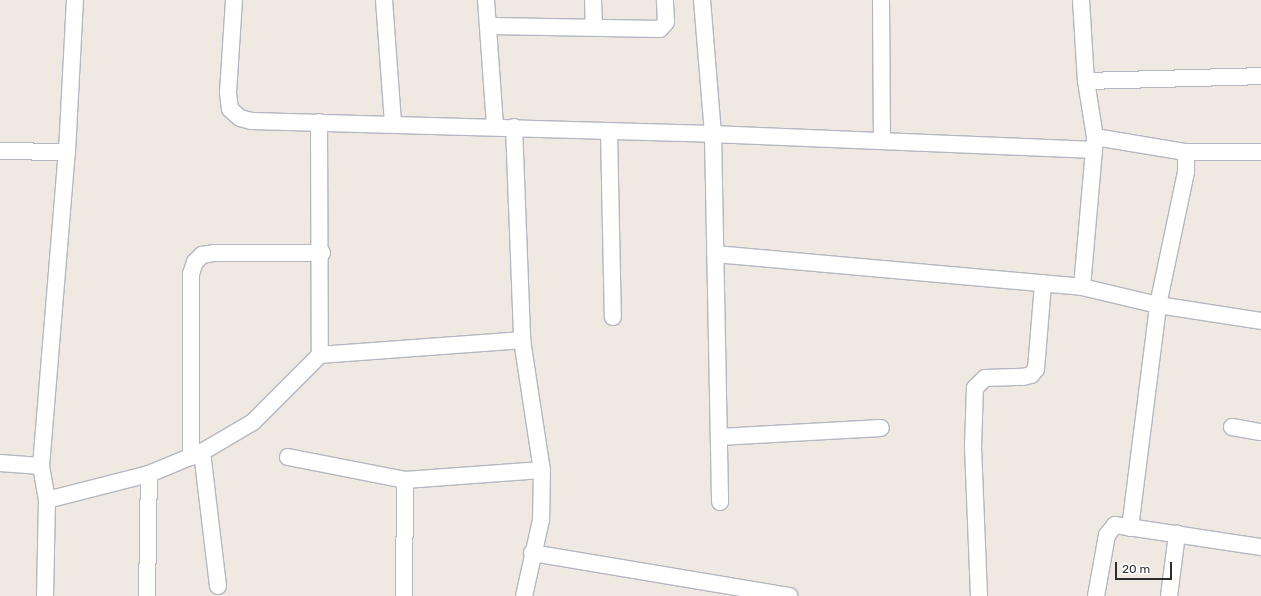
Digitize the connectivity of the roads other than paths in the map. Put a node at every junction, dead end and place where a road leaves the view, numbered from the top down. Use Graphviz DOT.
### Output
graph roads {
  1 [pos="75,0"];
  2 [pos="234,0"];
  3 [pos="384,0"];
  4 [pos="486,0"];
  5 [pos="593,0"];
  6 [pos="665,0"];
  7 [pos="702,0"];
  8 [pos="881,0"];
  9 [pos="1081,0"];
  10 [pos="491,26"];
  11 [pos="594,26"];
  12 [pos="1261,76"];
  13 [pos="1086,81"];
  14 [pos="319,122"];
  15 [pos="393,124"];
  16 [pos="496,127"];
  17 [pos="514,128"];
  18 [pos="609,133"];
  19 [pos="714,134"];
  20 [pos="882,140"];
  21 [pos="1095,144"];
  22 [pos="0,151"];
  23 [pos="67,152"];
  24 [pos="1186,152"];
  25 [pos="1261,152"];
  26 [pos="322,253"];
  27 [pos="715,254"];
  28 [pos="1043,283"];
  29 [pos="1082,287"];
  30 [pos="1158,305"];
  31 [pos="613,317"];
  32 [pos="1261,321"];
  33 [pos="522,340"];
  34 [pos="320,356"];
  35 [pos="1232,427"];
  36 [pos="881,428"];
  37 [pos="1261,432"];
  38 [pos="719,437"];
  39 [pos="196,454"];
  40 [pos="288,458"];
  41 [pos="0,463"];
  42 [pos="40,466"];
  43 [pos="542,470"];
  44 [pos="149,474"];
  45 [pos="405,480"];
  46 [pos="47,500"];
  47 [pos="720,502"];
  48 [pos="1130,528"];
  49 [pos="1177,534"];
  50 [pos="1261,547"];
  51 [pos="532,553"];
  52 [pos="218,586"];
  53 [pos="45,596"];
  54 [pos="147,596"];
  55 [pos="404,596"];
  56 [pos="524,596"];
  57 [pos="790,596"];
  58 [pos="979,596"];
  59 [pos="1096,596"];
  60 [pos="1169,596"];
  1 -- 23 [label="street"];
  2 -- 14 [label="street"];
  3 -- 15 [label="street"];
  4 -- 10 [label="street"];
  5 -- 11 [label="street"];
  6 -- 11 [label="street"];
  7 -- 19 [label="street"];
  8 -- 20 [label="street"];
  9 -- 13 [label="street"];
  10 -- 11 [label="street"];
  10 -- 16 [label="street"];
  12 -- 13 [label="street"];
  13 -- 21 [label="street"];
  14 -- 15 [label="street"];
  14 -- 26 [label="street"];
  15 -- 16 [label="street"];
  16 -- 17 [label="street"];
  17 -- 18 [label="street"];
  17 -- 33 [label="street"];
  18 -- 19 [label="street"];
  18 -- 31 [label="street"];
  19 -- 20 [label="street"];
  19 -- 27 [label="street"];
  20 -- 21 [label="street"];
  21 -- 24 [label="street"];
  21 -- 29 [label="street"];
  22 -- 23 [label="street"];
  23 -- 42 [label="street"];
  24 -- 25 [label="street"];
  24 -- 30 [label="street"];
  26 -- 34 [label="street"];
  26 -- 39 [label="street"];
  27 -- 28 [label="street"];
  27 -- 38 [label="street"];
  28 -- 29 [label="street"];
  28 -- 58 [label="street"];
  29 -- 30 [label="street"];
  30 -- 32 [label="street"];
  30 -- 48 [label="street"];
  33 -- 34 [label="street"];
  33 -- 43 [label="street"];
  34 -- 39 [label="street"];
  35 -- 37 [label="street"];
  36 -- 38 [label="street"];
  38 -- 47 [label="street"];
  39 -- 44 [label="street"];
  39 -- 52 [label="street"];
  40 -- 45 [label="street"];
  41 -- 42 [label="street"];
  42 -- 46 [label="street"];
  43 -- 45 [label="street"];
  43 -- 51 [label="street"];
  44 -- 46 [label="street"];
  44 -- 54 [label="street"];
  45 -- 55 [label="street"];
  46 -- 53 [label="street"];
  48 -- 49 [label="street"];
  48 -- 59 [label="street"];
  49 -- 50 [label="street"];
  49 -- 60 [label="street"];
  51 -- 56 [label="street"];
  51 -- 57 [label="street"];
}
